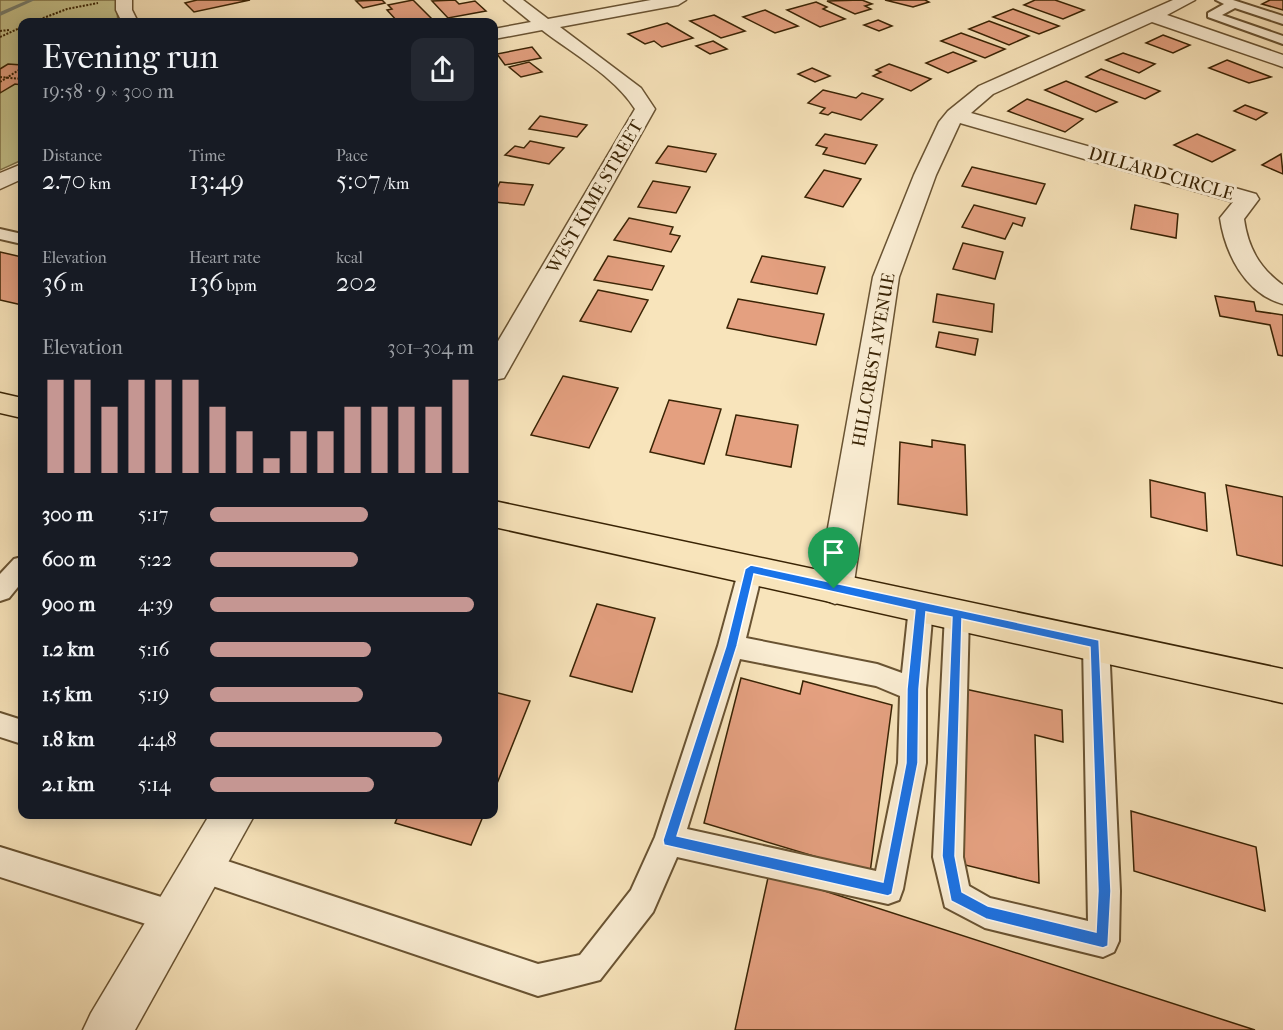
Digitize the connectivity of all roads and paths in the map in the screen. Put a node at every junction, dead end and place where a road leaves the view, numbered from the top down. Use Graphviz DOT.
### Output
graph roads {
  1 [pos="124,0"];
  2 [pos="512,0"];
  3 [pos="678,0"];
  4 [pos="1187,0"];
  5 [pos="107,2"];
  6 [pos="1228,2"];
  7 [pos="1152,16"];
  8 [pos="44,18"];
  9 [pos="128,18"];
  10 [pos="1283,20"];
  11 [pos="545,24"];
  12 [pos="18,29"];
  13 [pos="0,31"];
  14 [pos="12,31"];
  15 [pos="498,33"];
  16 [pos="0,37"];
  17 [pos="1283,40"];
  18 [pos="1283,61"];
  19 [pos="18,71"];
  20 [pos="0,77"];
  21 [pos="7,78"];
  22 [pos="18,79"];
  23 [pos="0,82"];
  24 [pos="955,115"];
  25 [pos="18,173"];
  26 [pos="0,182"];
  27 [pos="0,234"];
  28 [pos="18,238"];
  29 [pos="1283,296"];
  30 [pos="498,365"];
  31 [pos="0,403"];
  32 [pos="18,407"];
  33 [pos="498,515"];
  34 [pos="751,569"];
  35 [pos="18,571"];
  36 [pos="834,589"];
  37 [pos="0,591"];
  38 [pos="921,607"];
  39 [pos="957,614"];
  40 [pos="1095,643"];
  41 [pos="731,646"];
  42 [pos="1283,686"];
  43 [pos="913,689"];
  44 [pos="0,725"];
  45 [pos="18,731"];
  46 [pos="231,819"];
  47 [pos="669,840"];
  48 [pos="0,862"];
  49 [pos="203,868"];
  50 [pos="174,917"];
  51 [pos="108,1030"];
  1 -- 9 [label="street"];
  2 -- 11 [label="street, WEST KIME STREET"];
  3 -- 11 [label="street"];
  4 -- 7 [label="street, HILLCREST AVENUE"];
  5 -- 8 [label="path"];
  6 -- 10 [label="lane"];
  6 -- 17 [label="lane"];
  7 -- 18 [label="street"];
  7 -- 24 [label="street, HILLCREST AVENUE"];
  11 -- 15 [label="street"];
  11 -- 30 [label="street, WEST KIME STREET"];
  12 -- 14 [label="path"];
  13 -- 14 [label="path"];
  14 -- 16 [label="path"];
  19 -- 21 [label="path"];
  20 -- 21 [label="path"];
  21 -- 22 [label="path"];
  21 -- 23 [label="path"];
  24 -- 29 [label="street, DILLARD CIRCLE"];
  24 -- 36 [label="street, HILLCREST AVENUE"];
  25 -- 26 [label="street"];
  27 -- 28 [label="lane"];
  31 -- 32 [label="main road"];
  33 -- 34 [label="main road"];
  34 -- 36 [label="main road"];
  34 -- 41 [label="lane"];
  35 -- 37 [label="lane"];
  36 -- 38 [label="main road"];
  38 -- 39 [label="main road"];
  38 -- 43 [label="lane"];
  39 -- 40 [label="main road"];
  39 -- 40 [label="lane"];
  40 -- 42 [label="main road"];
  41 -- 43 [label="lane"];
  41 -- 47 [label="lane"];
  43 -- 47 [label="lane"];
  44 -- 45 [label="lane"];
  46 -- 49 [label="street"];
  47 -- 49 [label="lane"];
  48 -- 50 [label="lane"];
  49 -- 50 [label="street"];
  50 -- 51 [label="street"];
}
